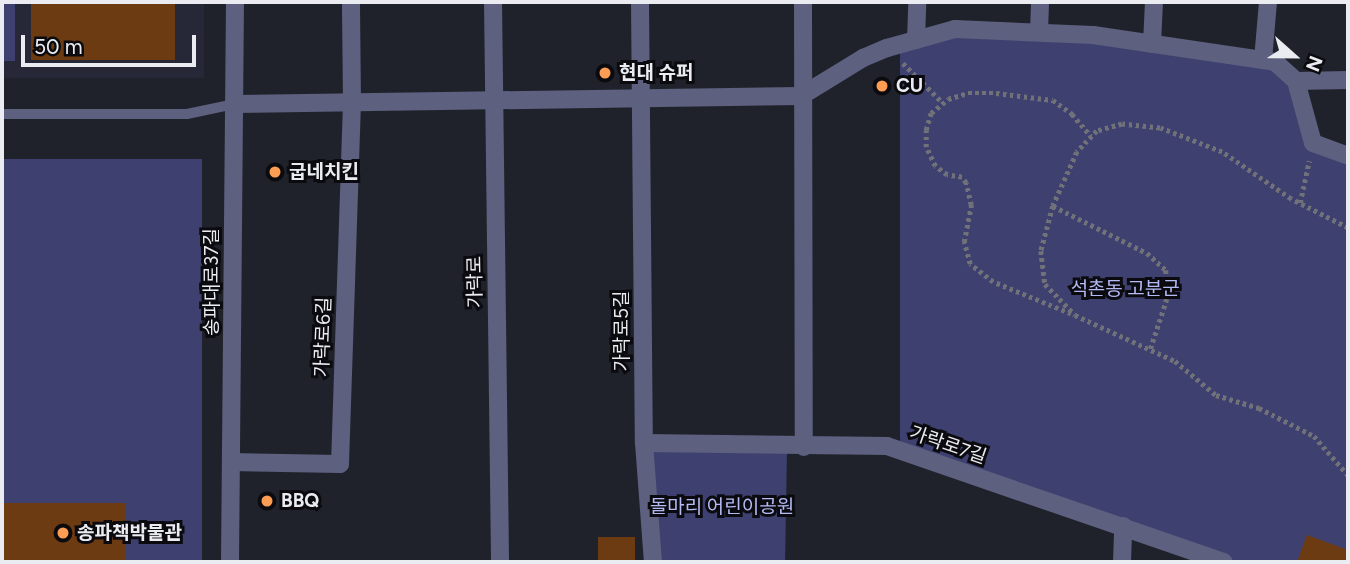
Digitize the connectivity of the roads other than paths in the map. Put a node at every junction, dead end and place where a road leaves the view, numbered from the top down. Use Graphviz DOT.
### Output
graph roads {
  1 [pos="235,2"];
  2 [pos="351,2"];
  3 [pos="493,2"];
  4 [pos="640,2"];
  5 [pos="803,2"];
  6 [pos="917,2"];
  7 [pos="1040,2"];
  8 [pos="1154,2"];
  9 [pos="1268,2"];
  10 [pos="1039,32"];
  11 [pos="916,40"];
  12 [pos="1152,44"];
  13 [pos="1263,60"];
  14 [pos="1348,80"];
  15 [pos="1296,81"];
  16 [pos="801,96"];
  17 [pos="641,99"];
  18 [pos="494,102"];
  19 [pos="352,103"];
  20 [pos="234,104"];
  21 [pos="2,114"];
  22 [pos="1348,156"];
  23 [pos="644,443"];
  24 [pos="804,447"];
  25 [pos="231,462"];
  26 [pos="1123,526"];
  27 [pos="230,562"];
  28 [pos="500,562"];
  29 [pos="653,562"];
  30 [pos="1122,562"];
  31 [pos="1224,562"];
  1 -- 20 [label="street, 송파대로37길"];
  2 -- 19 [label="street, 가락로6길"];
  3 -- 18 [label="street, 가락로"];
  4 -- 17 [label="street, 가락로5길"];
  5 -- 16 [label="street"];
  6 -- 11 [label="street"];
  7 -- 10 [label="street"];
  8 -- 12 [label="street"];
  9 -- 13 [label="street"];
  10 -- 11 [label="street"];
  10 -- 12 [label="street"];
  11 -- 16 [label="street"];
  12 -- 13 [label="street"];
  13 -- 15 [label="street"];
  14 -- 15 [label="street"];
  15 -- 22 [label="street"];
  16 -- 17 [label="street"];
  16 -- 24 [label="street"];
  17 -- 18 [label="street"];
  17 -- 23 [label="street, 가락로5길"];
  18 -- 19 [label="street"];
  18 -- 28 [label="street, 가락로"];
  19 -- 20 [label="street"];
  19 -- 25 [label="street, 가락로6길"];
  20 -- 21 [label="lane"];
  20 -- 25 [label="street, 송파대로37길"];
  23 -- 24 [label="street, 가락로7길"];
  23 -- 29 [label="street, 가락로5길"];
  24 -- 26 [label="street, 가락로7길"];
  25 -- 27 [label="street, 송파대로37길"];
  26 -- 30 [label="street"];
  26 -- 31 [label="street, 가락로7길"];
}
